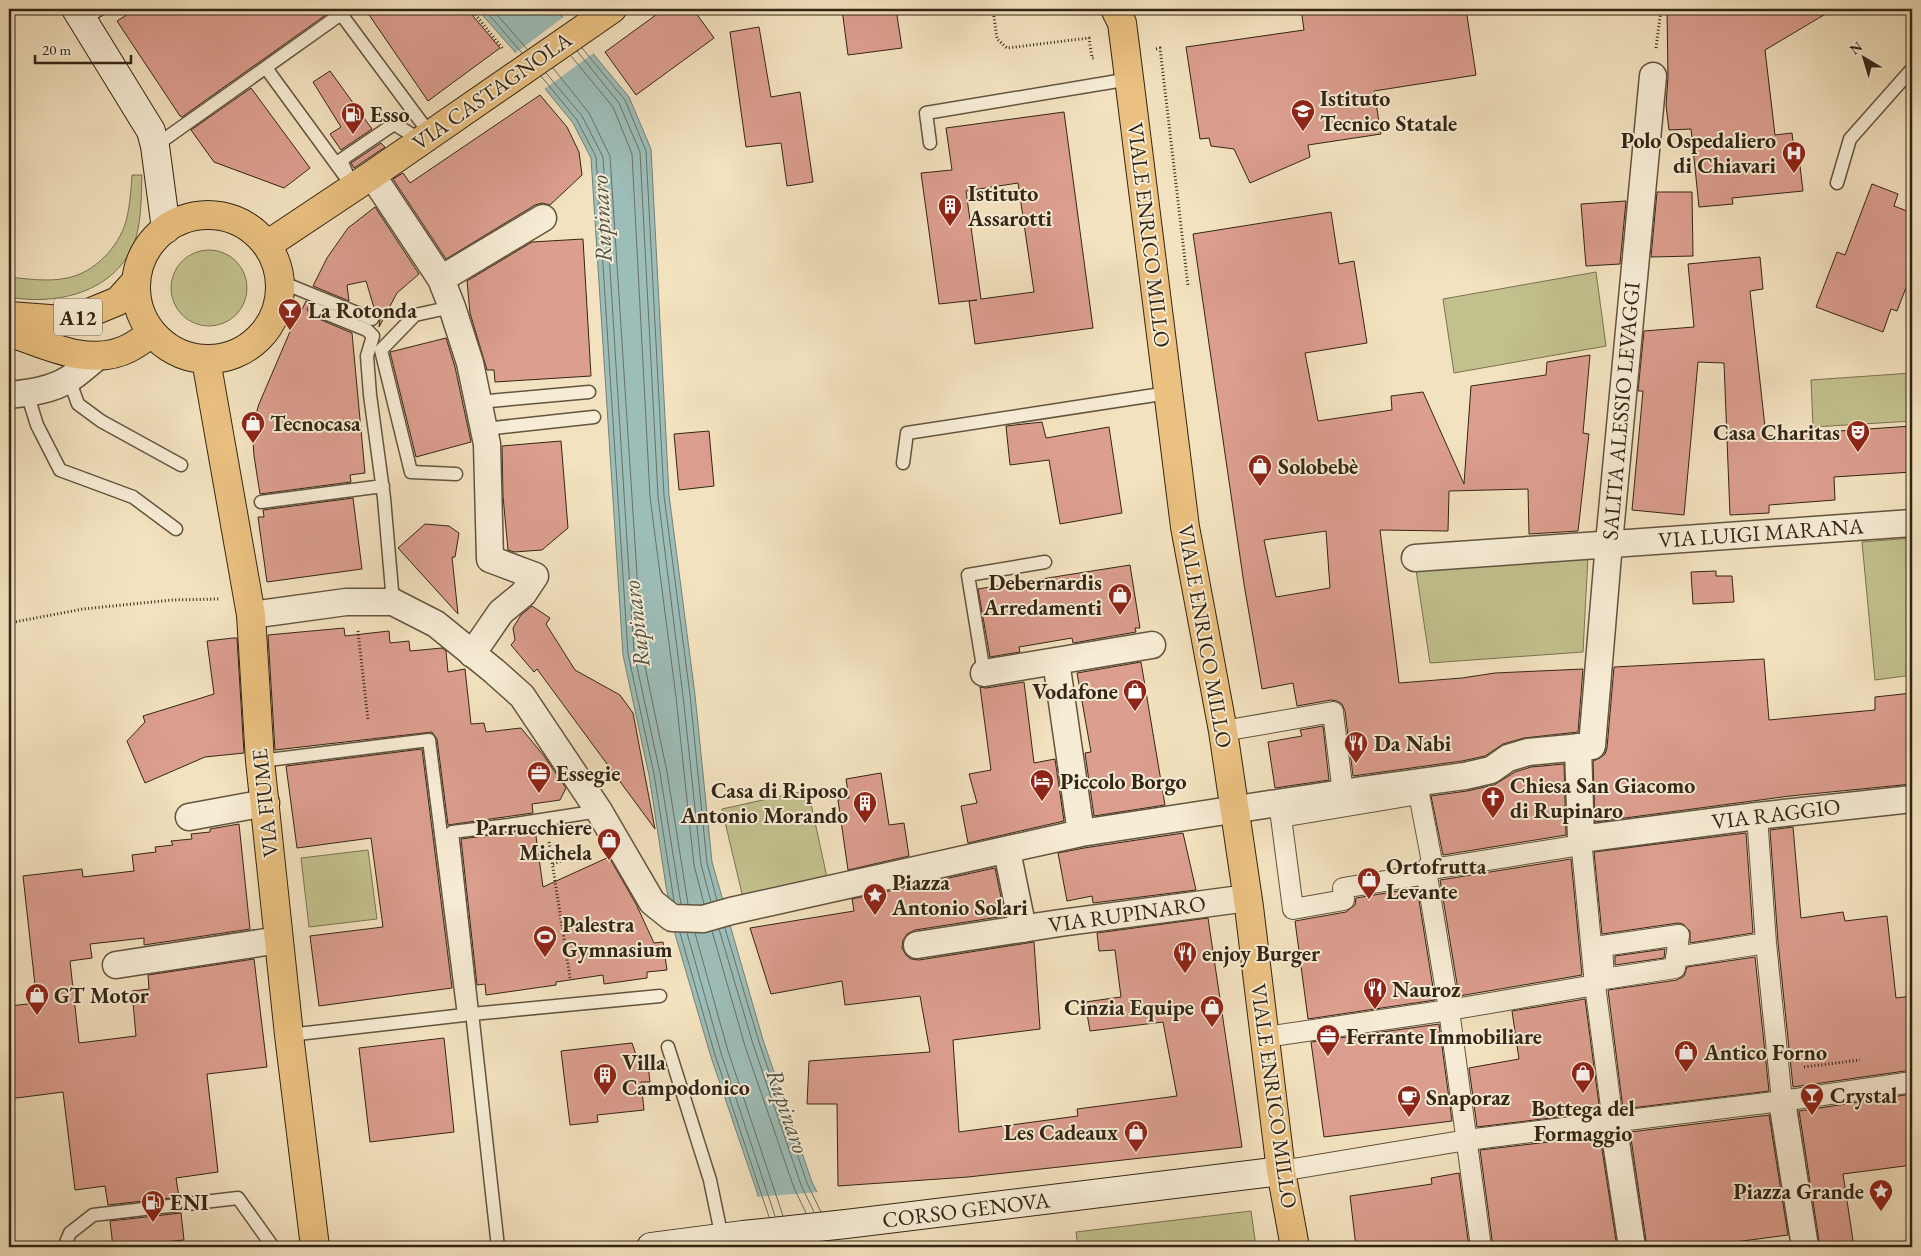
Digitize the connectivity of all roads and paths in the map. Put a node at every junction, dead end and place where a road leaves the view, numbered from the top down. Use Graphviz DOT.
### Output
graph roads {
  1 [pos="471,9"];
  2 [pos="612,9"];
  3 [pos="1660,9"];
  4 [pos="86,12"];
  5 [pos="1118,16"];
  6 [pos="266,68"];
  7 [pos="1912,69"];
  8 [pos="523,70"];
  9 [pos="1652,76"];
  10 [pos="1130,79"];
  11 [pos="425,137"];
  12 [pos="930,143"];
  13 [pos="155,146"];
  14 [pos="363,181"];
  15 [pos="1837,183"];
  16 [pos="543,218"];
  17 [pos="166,228"];
  18 [pos="268,245"];
  19 [pos="441,279"];
  20 [pos="136,281"];
  21 [pos="281,282"];
  22 [pos="452,306"];
  23 [pos="315,309"];
  24 [pos="9,316"];
  25 [pos="372,319"];
  26 [pos="9,332"];
  27 [pos="152,332"];
  28 [pos="97,357"];
  29 [pos="206,360"];
  30 [pos="69,379"];
  31 [pos="589,392"];
  32 [pos="1168,393"];
  33 [pos="18,394"];
  34 [pos="478,402"];
  35 [pos="594,417"];
  36 [pos="484,429"];
  37 [pos="903,463"];
  38 [pos="181,466"];
  39 [pos="456,474"];
  40 [pos="383,486"];
  41 [pos="261,502"];
  42 [pos="1912,523"];
  43 [pos="176,530"];
  44 [pos="1609,543"];
  45 [pos="1415,558"];
  46 [pos="1045,562"];
  47 [pos="217,599"];
  48 [pos="355,602"];
  49 [pos="393,602"];
  50 [pos="251,615"];
  51 [pos="9,623"];
  52 [pos="1152,645"];
  53 [pos="472,654"];
  54 [pos="1056,661"];
  55 [pos="984,673"];
  56 [pos="368,720"];
  57 [pos="1223,731"];
  58 [pos="1585,747"];
  59 [pos="260,761"];
  60 [pos="1343,793"];
  61 [pos="1912,799"];
  62 [pos="266,803"];
  63 [pos="599,810"];
  64 [pos="1234,810"];
  65 [pos="1756,816"];
  66 [pos="189,817"];
  67 [pos="546,820"];
  68 [pos="1081,833"];
  69 [pos="616,839"];
  70 [pos="1581,842"];
  71 [pos="1007,851"];
  72 [pos="553,864"];
  73 [pos="1426,870"];
  74 [pos="1248,898"];
  75 [pos="1023,929"];
  76 [pos="279,940"];
  77 [pos="1766,943"];
  78 [pos="918,944"];
  79 [pos="1676,957"];
  80 [pos="1598,964"];
  81 [pos="116,965"];
  82 [pos="570,978"];
  83 [pos="1595,985"];
  84 [pos="660,996"];
  85 [pos="1449,1010"];
  86 [pos="472,1014"];
  87 [pos="289,1036"];
  88 [pos="1266,1037"];
  89 [pos="668,1047"];
  90 [pos="1865,1060"];
  91 [pos="1799,1068"];
  92 [pos="1912,1082"];
  93 [pos="1782,1101"];
  94 [pos="1613,1122"];
  95 [pos="1466,1140"];
  96 [pos="1281,1171"];
  97 [pos="732,1236"];
  98 [pos="64,1247"];
  99 [pos="273,1247"];
  100 [pos="315,1247"];
  101 [pos="498,1247"];
  102 [pos="651,1247"];
  103 [pos="1295,1247"];
  104 [pos="1481,1247"];
  105 [pos="1632,1247"];
  106 [pos="1805,1247"];
  1 -- 8 [label="path"];
  2 -- 8 [label="main road, VIA CASTAGNOLA"];
  3 -- 9 [label="path"];
  4 -- 13 [label="main road"];
  5 -- 10 [label="main road, VIALE ENRICO MILLO"];
  6 -- 11 [label="lane"];
  6 -- 13 [label="lane"];
  6 -- 14 [label="lane"];
  7 -- 15 [label="lane"];
  8 -- 11 [label="main road, VIA CASTAGNOLA"];
  9 -- 44 [label="street, SALITA ALESSIO LEVAGGI"];
  10 -- 12 [label="lane"];
  10 -- 32 [label="main road, VIALE ENRICO MILLO"];
  11 -- 14 [label="main road, VIA CASTAGNOLA"];
  13 -- 17 [label="main road"];
  14 -- 18 [label="main road, VIA CASTAGNOLA"];
  14 -- 19 [label="street"];
  16 -- 19 [label="street"];
  17 -- 18 [label="main road"];
  17 -- 20 [label="main road"];
  18 -- 21 [label="main road"];
  19 -- 22 [label="street"];
  20 -- 24 [label="main road, A12"];
  20 -- 27 [label="main road"];
  21 -- 25 [label="lane"];
  21 -- 29 [label="main road"];
  22 -- 34 [label="street"];
  22 -- 39 [label="lane"];
  23 -- 40 [label="lane"];
  26 -- 28 [label="main road"];
  27 -- 28 [label="main road"];
  27 -- 29 [label="main road"];
  28 -- 30 [label="street"];
  29 -- 50 [label="main road, VIA FIUME"];
  30 -- 33 [label="street"];
  30 -- 38 [label="lane"];
  31 -- 34 [label="lane"];
  32 -- 37 [label="lane"];
  32 -- 57 [label="main road, VIALE ENRICO MILLO"];
  33 -- 43 [label="lane"];
  34 -- 36 [label="street"];
  35 -- 36 [label="lane"];
  36 -- 53 [label="street"];
  40 -- 41 [label="lane"];
  40 -- 49 [label="lane"];
  42 -- 44 [label="street, VIA LUIGI MARANA"];
  44 -- 45 [label="street, VIA LUIGI MARANA"];
  44 -- 58 [label="street, SALITA ALESSIO LEVAGGI"];
  46 -- 55 [label="lane"];
  47 -- 51 [label="path"];
  48 -- 49 [label="street"];
  48 -- 50 [label="street"];
  48 -- 56 [label="path"];
  49 -- 53 [label="street"];
  50 -- 59 [label="main road, VIA FIUME"];
  52 -- 54 [label="street"];
  53 -- 63 [label="street"];
  54 -- 55 [label="street"];
  54 -- 68 [label="street"];
  57 -- 60 [label="street"];
  57 -- 64 [label="main road, VIALE ENRICO MILLO"];
  58 -- 60 [label="street"];
  58 -- 70 [label="street, SALITA ALESSIO LEVAGGI"];
  59 -- 62 [label="main road, VIA FIUME"];
  59 -- 87 [label="lane"];
  60 -- 64 [label="street"];
  61 -- 65 [label="street, VIA RAGGIO"];
  62 -- 66 [label="street"];
  62 -- 76 [label="main road, VIA FIUME"];
  63 -- 67 [label="lane"];
  63 -- 69 [label="street"];
  64 -- 68 [label="street"];
  64 -- 74 [label="main road, VIALE ENRICO MILLO"];
  65 -- 70 [label="street, VIA RAGGIO"];
  65 -- 77 [label="street"];
  67 -- 72 [label="path"];
  67 -- 86 [label="lane"];
  68 -- 71 [label="street"];
  69 -- 71 [label="street"];
  69 -- 72 [label="path"];
  70 -- 73 [label="street"];
  70 -- 80 [label="street"];
  71 -- 75 [label="street"];
  72 -- 82 [label="path"];
  73 -- 73 [label="street"];
  73 -- 85 [label="street"];
  74 -- 75 [label="street, VIA RUPINARO"];
  74 -- 88 [label="main road, VIALE ENRICO MILLO"];
  75 -- 78 [label="street, VIA RUPINARO"];
  76 -- 81 [label="street"];
  76 -- 87 [label="main road, VIA FIUME"];
  77 -- 79 [label="street"];
  77 -- 93 [label="street"];
  79 -- 80 [label="street"];
  79 -- 80 [label="street"];
  80 -- 83 [label="street"];
  83 -- 85 [label="street"];
  83 -- 94 [label="street"];
  84 -- 86 [label="lane"];
  85 -- 88 [label="street"];
  85 -- 95 [label="street"];
  86 -- 101 [label="lane"];
  87 -- 100 [label="main road, VIA FIUME"];
  88 -- 96 [label="main road, VIALE ENRICO MILLO"];
  89 -- 97 [label="lane"];
  90 -- 91 [label="path"];
  92 -- 93 [label="street"];
  93 -- 94 [label="street"];
  93 -- 106 [label="street"];
  94 -- 95 [label="street"];
  94 -- 105 [label="street"];
  95 -- 96 [label="street"];
  95 -- 104 [label="street"];
  96 -- 97 [label="main road, CORSO GENOVA"];
  96 -- 103 [label="main road, VIALE ENRICO MILLO"];
  97 -- 102 [label="main road, CORSO GENOVA"];
  98 -- 99 [label="lane"];
}
